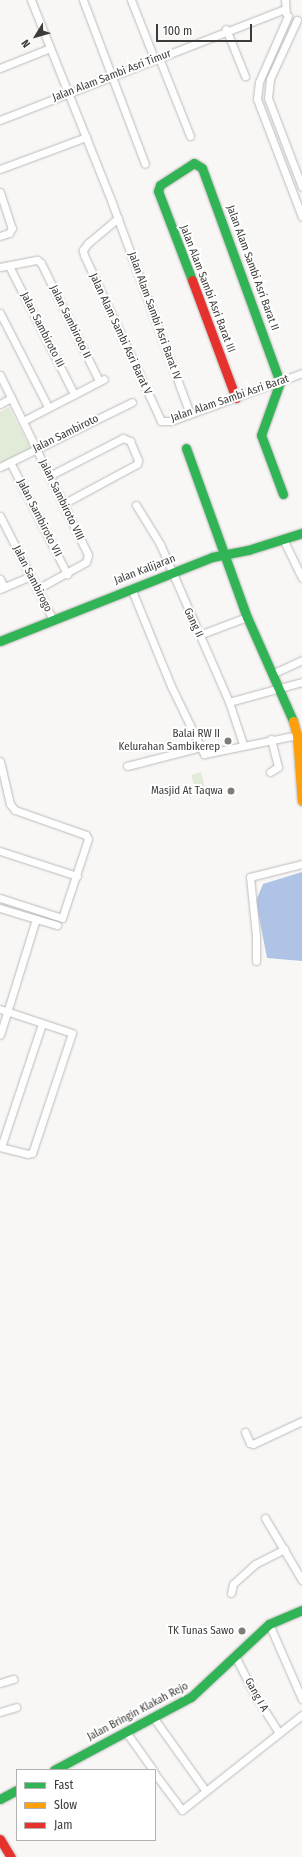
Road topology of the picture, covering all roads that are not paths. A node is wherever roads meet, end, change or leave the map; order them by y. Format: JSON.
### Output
{"nodes":[{"id":1,"x":31,"y":0,"type":"edge"},
{"id":2,"x":83,"y":0,"type":"edge"},
{"id":3,"x":131,"y":0,"type":"edge"},
{"id":4,"x":285,"y":0,"type":"edge"},
{"id":5,"x":286,"y":13,"type":"junction"},
{"id":6,"x":300,"y":20,"type":"edge"},
{"id":7,"x":226,"y":32,"type":"junction"},
{"id":8,"x":50,"y":48,"type":"junction"},
{"id":9,"x":152,"y":53,"type":"dead end"},
{"id":10,"x":159,"y":58,"type":"junction"},
{"id":11,"x":0,"y":68,"type":"edge"},
{"id":12,"x":112,"y":76,"type":"junction"},
{"id":13,"x":245,"y":76,"type":"dead end"},
{"id":14,"x":68,"y":93,"type":"junction"},
{"id":15,"x":0,"y":120,"type":"edge"},
{"id":16,"x":190,"y":136,"type":"dead end"},
{"id":17,"x":86,"y":137,"type":"junction"},
{"id":18,"x":146,"y":164,"type":"dead end"},
{"id":19,"x":199,"y":164,"type":"joint"},
{"id":20,"x":0,"y":169,"type":"edge"},
{"id":21,"x":302,"y":187,"type":"edge"},
{"id":22,"x":0,"y":192,"type":"edge"},
{"id":23,"x":117,"y":216,"type":"junction"},
{"id":24,"x":302,"y":217,"type":"edge"},
{"id":25,"x":0,"y":236,"type":"edge"},
{"id":26,"x":9,"y":266,"type":"junction"},
{"id":27,"x":0,"y":267,"type":"edge"},
{"id":28,"x":0,"y":313,"type":"edge"},
{"id":29,"x":302,"y":373,"type":"edge"},
{"id":30,"x":0,"y":375,"type":"edge"},
{"id":31,"x":280,"y":382,"type":"junction"},
{"id":32,"x":74,"y":394,"type":"junction"},
{"id":33,"x":11,"y":398,"type":"junction"},
{"id":34,"x":236,"y":398,"type":"junction"},
{"id":35,"x":132,"y":402,"type":"dead end"},
{"id":36,"x":0,"y":404,"type":"edge"},
{"id":37,"x":48,"y":407,"type":"junction"},
{"id":38,"x":190,"y":414,"type":"junction"},
{"id":39,"x":159,"y":419,"type":"joint"},
{"id":40,"x":22,"y":421,"type":"junction"},
{"id":41,"x":186,"y":448,"type":"dead end"},
{"id":42,"x":36,"y":449,"type":"junction"},
{"id":43,"x":10,"y":462,"type":"junction"},
{"id":44,"x":0,"y":467,"type":"edge"},
{"id":45,"x":49,"y":476,"type":"junction"},
{"id":46,"x":283,"y":494,"type":"dead end"},
{"id":47,"x":63,"y":504,"type":"junction"},
{"id":48,"x":136,"y":505,"type":"dead end"},
{"id":49,"x":0,"y":516,"type":"edge"},
{"id":50,"x":302,"y":533,"type":"edge"},
{"id":51,"x":283,"y":539,"type":"junction"},
{"id":52,"x":226,"y":554,"type":"junction"},
{"id":53,"x":170,"y":573,"type":"junction"},
{"id":54,"x":67,"y":574,"type":"junction"},
{"id":55,"x":30,"y":576,"type":"junction"},
{"id":56,"x":302,"y":578,"type":"edge"},
{"id":57,"x":0,"y":579,"type":"edge"},
{"id":58,"x":2,"y":588,"type":"edge"},
{"id":59,"x":131,"y":588,"type":"junction"},
{"id":60,"x":38,"y":590,"type":"junction"},
{"id":61,"x":247,"y":617,"type":"junction"},
{"id":62,"x":53,"y":620,"type":"junction"},
{"id":63,"x":199,"y":635,"type":"junction"},
{"id":64,"x":0,"y":641,"type":"edge"},
{"id":65,"x":302,"y":660,"type":"edge"},
{"id":66,"x":272,"y":674,"type":"junction"},
{"id":67,"x":302,"y":682,"type":"edge"},
{"id":68,"x":280,"y":688,"type":"junction"},
{"id":69,"x":229,"y":702,"type":"junction"},
{"id":70,"x":297,"y":735,"type":"junction"},
{"id":71,"x":271,"y":739,"type":"junction"},
{"id":72,"x":243,"y":744,"type":"junction"},
{"id":73,"x":201,"y":747,"type":"junction"},
{"id":74,"x":0,"y":761,"type":"edge"},
{"id":75,"x":127,"y":766,"type":"dead end"},
{"id":76,"x":270,"y":772,"type":"dead end"},
{"id":77,"x":302,"y":801,"type":"edge"},
{"id":78,"x":0,"y":850,"type":"edge"},
{"id":79,"x":302,"y":864,"type":"edge"},
{"id":80,"x":76,"y":876,"type":"junction"},
{"id":81,"x":0,"y":898,"type":"edge"},
{"id":82,"x":0,"y":908,"type":"edge"},
{"id":83,"x":36,"y":919,"type":"junction"},
{"id":84,"x":58,"y":925,"type":"dead end"},
{"id":85,"x":256,"y":961,"type":"dead end"},
{"id":86,"x":0,"y":1010,"type":"edge"},
{"id":87,"x":8,"y":1012,"type":"junction"},
{"id":88,"x":42,"y":1024,"type":"junction"},
{"id":89,"x":0,"y":1035,"type":"edge"},
{"id":90,"x":1,"y":1147,"type":"edge"},
{"id":91,"x":302,"y":1421,"type":"edge"},
{"id":92,"x":245,"y":1432,"type":"dead end"},
{"id":93,"x":265,"y":1518,"type":"dead end"},
{"id":94,"x":284,"y":1549,"type":"junction"},
{"id":95,"x":302,"y":1580,"type":"edge"},
{"id":96,"x":231,"y":1593,"type":"dead end"},
{"id":97,"x":302,"y":1610,"type":"edge"},
{"id":98,"x":269,"y":1624,"type":"junction"},
{"id":99,"x":235,"y":1656,"type":"junction"},
{"id":100,"x":13,"y":1680,"type":"dead end"},
{"id":101,"x":0,"y":1683,"type":"edge"},
{"id":102,"x":302,"y":1699,"type":"edge"},
{"id":103,"x":16,"y":1708,"type":"dead end"},
{"id":104,"x":0,"y":1712,"type":"edge"},
{"id":105,"x":302,"y":1715,"type":"edge"},
{"id":106,"x":153,"y":1717,"type":"junction"},
{"id":107,"x":126,"y":1732,"type":"junction"},
{"id":108,"x":279,"y":1733,"type":"junction"},
{"id":109,"x":56,"y":1769,"type":"edge"},
{"id":110,"x":151,"y":1769,"type":"edge"},
{"id":111,"x":156,"y":1775,"type":"edge"},
{"id":112,"x":205,"y":1790,"type":"junction"},
{"id":113,"x":16,"y":1791,"type":"edge"},
{"id":114,"x":0,"y":1799,"type":"edge"},
{"id":115,"x":0,"y":1839,"type":"edge"},
{"id":116,"x":11,"y":1857,"type":"edge"}],
"edges":[{"from":1,"to":8,"type":"street","name":"Jalan Alam Sambi Asri Barat IV"},
{"from":2,"to":12,"type":"street"},
{"from":3,"to":9,"type":"street"},
{"from":4,"to":5,"type":"street"},
{"from":5,"to":6,"type":"street"},
{"from":5,"to":7,"type":"street","name":"Jalan Alam Sambi Asri Timur"},
{"from":5,"to":24,"type":"street"},
{"from":6,"to":21,"type":"street"},
{"from":7,"to":10,"type":"street","name":"Jalan Alam Sambi Asri Timur"},
{"from":7,"to":13,"type":"street"},
{"from":8,"to":11,"type":"street"},
{"from":8,"to":14,"type":"street","name":"Jalan Alam Sambi Asri Barat IV"},
{"from":10,"to":12,"type":"street","name":"Jalan Alam Sambi Asri Timur"},
{"from":10,"to":16,"type":"street"},
{"from":12,"to":14,"type":"street","name":"Jalan Alam Sambi Asri Timur"},
{"from":12,"to":18,"type":"street"},
{"from":14,"to":15,"type":"street","name":"Jalan Alam Sambi Asri Timur"},
{"from":14,"to":17,"type":"street","name":"Jalan Alam Sambi Asri Barat IV"},
{"from":17,"to":20,"type":"street"},
{"from":17,"to":23,"type":"street","name":"Jalan Alam Sambi Asri Barat IV"},
{"from":19,"to":31,"type":"street","name":"Jalan Alam Sambi Asri Barat II"},
{"from":19,"to":34,"type":"street","name":"Jalan Alam Sambi Asri Barat III"},
{"from":22,"to":25,"type":"street"},
{"from":23,"to":38,"type":"street","name":"Jalan Alam Sambi Asri Barat IV"},
{"from":23,"to":39,"type":"street","name":"Jalan Alam Sambi Asri Barat V"},
{"from":26,"to":27,"type":"street"},
{"from":26,"to":32,"type":"street","name":"Jalan Sambiroto III"},
{"from":26,"to":32,"type":"street","name":"Jalan Sambiroto II"},
{"from":28,"to":37,"type":"street"},
{"from":29,"to":31,"type":"street","name":"Jalan Alam Sambi Asri Barat"},
{"from":30,"to":33,"type":"street","name":"Jalan Sambiroto VIII"},
{"from":31,"to":34,"type":"street","name":"Jalan Alam Sambi Asri Barat"},
{"from":31,"to":46,"type":"street"},
{"from":32,"to":37,"type":"street","name":"Jalan Sambiroto II"},
{"from":33,"to":36,"type":"street"},
{"from":33,"to":40,"type":"street","name":"Jalan Sambiroto VIII"},
{"from":34,"to":38,"type":"street","name":"Jalan Alam Sambi Asri Barat"},
{"from":35,"to":42,"type":"street","name":"Jalan Sambiroto"},
{"from":37,"to":40,"type":"street","name":"Jalan Sambiroto II"},
{"from":38,"to":39,"type":"street","name":"Jalan Alam Sambi Asri Barat"},
{"from":40,"to":42,"type":"street","name":"Jalan Sambiroto VIII"},
{"from":41,"to":52,"type":"street"},
{"from":42,"to":43,"type":"street","name":"Jalan Sambiroto"},
{"from":42,"to":45,"type":"street","name":"Jalan Sambiroto VIII"},
{"from":43,"to":44,"type":"street","name":"Jalan Sambiroto"},
{"from":43,"to":54,"type":"street","name":"Jalan Sambiroto VII"},
{"from":45,"to":47,"type":"street","name":"Jalan Sambiroto VIII"},
{"from":45,"to":47,"type":"street"},
{"from":47,"to":54,"type":"street","name":"Jalan Sambiroto VIII"},
{"from":48,"to":53,"type":"street","name":"Gang II"},
{"from":49,"to":55,"type":"street","name":"Jalan Sambirogo"},
{"from":50,"to":51,"type":"street","name":"Jalan Kalijaran"},
{"from":51,"to":52,"type":"street","name":"Jalan Kalijaran"},
{"from":51,"to":56,"type":"street"},
{"from":52,"to":53,"type":"street","name":"Jalan Kalijaran"},
{"from":52,"to":61,"type":"street"},
{"from":53,"to":59,"type":"street","name":"Jalan Kalijaran"},
{"from":53,"to":63,"type":"street","name":"Gang II"},
{"from":54,"to":60,"type":"street"},
{"from":55,"to":58,"type":"street"},
{"from":55,"to":60,"type":"street","name":"Jalan Sambirogo"},
{"from":57,"to":58,"type":"street"},
{"from":59,"to":62,"type":"street","name":"Jalan Kalijaran"},
{"from":59,"to":73,"type":"street"},
{"from":60,"to":62,"type":"street","name":"Jalan Sambirogo"},
{"from":61,"to":63,"type":"street"},
{"from":61,"to":66,"type":"street"},
{"from":62,"to":64,"type":"street","name":"Jalan Kalijaran"},
{"from":63,"to":69,"type":"street","name":"Gang II"},
{"from":65,"to":66,"type":"street"},
{"from":66,"to":68,"type":"street"},
{"from":67,"to":68,"type":"street"},
{"from":68,"to":69,"type":"street"},
{"from":68,"to":70,"type":"street"},
{"from":69,"to":72,"type":"street","name":"Gang II"},
{"from":70,"to":71,"type":"street"},
{"from":70,"to":77,"type":"street"},
{"from":71,"to":72,"type":"street"},
{"from":71,"to":76,"type":"street"},
{"from":72,"to":73,"type":"street"},
{"from":73,"to":75,"type":"street"},
{"from":74,"to":80,"type":"street"},
{"from":78,"to":80,"type":"street"},
{"from":79,"to":85,"type":"street"},
{"from":80,"to":81,"type":"street"},
{"from":82,"to":83,"type":"street"},
{"from":83,"to":84,"type":"street"},
{"from":83,"to":87,"type":"street"},
{"from":86,"to":87,"type":"street"},
{"from":87,"to":88,"type":"street"},
{"from":87,"to":89,"type":"street"},
{"from":88,"to":90,"type":"street"},
{"from":88,"to":90,"type":"street"},
{"from":91,"to":92,"type":"street"},
{"from":93,"to":94,"type":"street"},
{"from":94,"to":95,"type":"street"},
{"from":94,"to":96,"type":"street"},
{"from":97,"to":98,"type":"street","name":"Jalan Bringin Klakah Rejo"},
{"from":98,"to":99,"type":"street","name":"Jalan Bringin Klakah Rejo"},
{"from":98,"to":102,"type":"street"},
{"from":99,"to":106,"type":"street","name":"Jalan Bringin Klakah Rejo"},
{"from":99,"to":108,"type":"street","name":"Gang I A"},
{"from":100,"to":101,"type":"street"},
{"from":103,"to":104,"type":"street"},
{"from":105,"to":108,"type":"street"},
{"from":106,"to":107,"type":"street","name":"Jalan Bringin Klakah Rejo"},
{"from":106,"to":112,"type":"street"},
{"from":107,"to":109,"type":"street","name":"Jalan Bringin Klakah Rejo"},
{"from":107,"to":110,"type":"street"},
{"from":108,"to":112,"type":"street"},
{"from":111,"to":112,"type":"street"},
{"from":113,"to":114,"type":"street"},
{"from":115,"to":116,"type":"street"}]}
